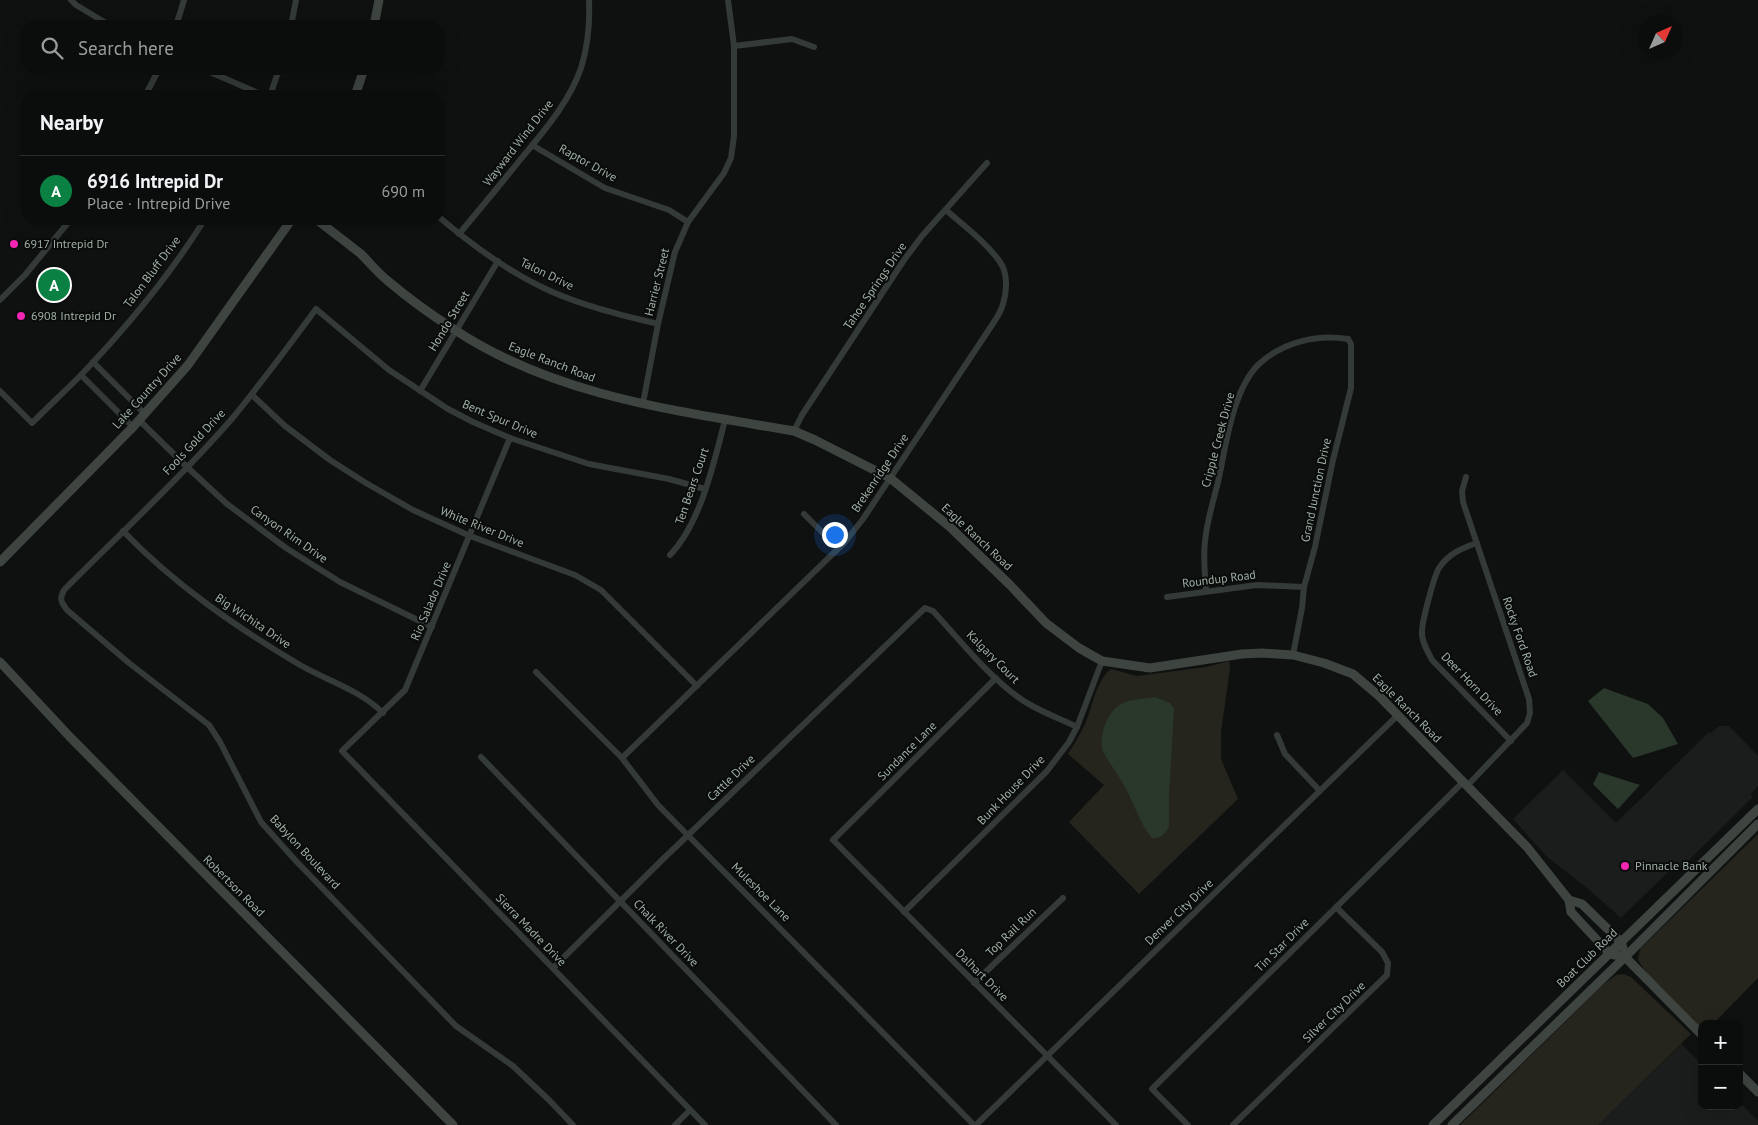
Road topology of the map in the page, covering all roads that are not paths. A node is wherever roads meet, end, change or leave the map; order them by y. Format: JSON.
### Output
{"nodes":[{"id":1,"x":72,"y":0,"type":"edge"},
{"id":2,"x":184,"y":0,"type":"edge"},
{"id":3,"x":296,"y":0,"type":"edge"},
{"id":4,"x":379,"y":0,"type":"edge"},
{"id":5,"x":589,"y":0,"type":"edge"},
{"id":6,"x":728,"y":0,"type":"edge"},
{"id":7,"x":101,"y":20,"type":"edge"},
{"id":8,"x":178,"y":20,"type":"edge"},
{"id":9,"x":292,"y":20,"type":"edge"},
{"id":10,"x":375,"y":20,"type":"edge"},
{"id":11,"x":734,"y":46,"type":"junction"},
{"id":12,"x":814,"y":47,"type":"dead end"},
{"id":13,"x":156,"y":75,"type":"edge"},
{"id":14,"x":217,"y":75,"type":"edge"},
{"id":15,"x":277,"y":75,"type":"edge"},
{"id":16,"x":362,"y":75,"type":"edge"},
{"id":17,"x":148,"y":90,"type":"edge"},
{"id":18,"x":250,"y":90,"type":"edge"},
{"id":19,"x":272,"y":90,"type":"edge"},
{"id":20,"x":356,"y":90,"type":"edge"},
{"id":21,"x":532,"y":145,"type":"junction"},
{"id":22,"x":987,"y":163,"type":"dead end"},
{"id":23,"x":946,"y":210,"type":"junction"},
{"id":24,"x":445,"y":222,"type":"edge"},
{"id":25,"x":688,"y":222,"type":"junction"},
{"id":26,"x":66,"y":225,"type":"edge"},
{"id":27,"x":200,"y":225,"type":"edge"},
{"id":28,"x":288,"y":225,"type":"edge"},
{"id":29,"x":323,"y":225,"type":"edge"},
{"id":30,"x":459,"y":234,"type":"junction"},
{"id":31,"x":498,"y":262,"type":"junction"},
{"id":32,"x":0,"y":300,"type":"edge"},
{"id":33,"x":316,"y":309,"type":"joint"},
{"id":34,"x":658,"y":324,"type":"junction"},
{"id":35,"x":456,"y":331,"type":"junction"},
{"id":36,"x":1356,"y":334,"type":"dead end"},
{"id":37,"x":1348,"y":339,"type":"junction"},
{"id":38,"x":93,"y":362,"type":"junction"},
{"id":39,"x":81,"y":375,"type":"junction"},
{"id":40,"x":0,"y":391,"type":"edge"},
{"id":41,"x":420,"y":391,"type":"junction"},
{"id":42,"x":252,"y":395,"type":"junction"},
{"id":43,"x":643,"y":403,"type":"junction"},
{"id":44,"x":139,"y":420,"type":"junction"},
{"id":45,"x":725,"y":420,"type":"junction"},
{"id":46,"x":794,"y":431,"type":"junction"},
{"id":47,"x":510,"y":438,"type":"junction"},
{"id":48,"x":187,"y":467,"type":"junction"},
{"id":49,"x":1466,"y":477,"type":"dead end"},
{"id":50,"x":890,"y":478,"type":"junction"},
{"id":51,"x":705,"y":489,"type":"junction"},
{"id":52,"x":804,"y":514,"type":"dead end"},
{"id":53,"x":123,"y":531,"type":"junction"},
{"id":54,"x":470,"y":536,"type":"junction"},
{"id":55,"x":1477,"y":543,"type":"junction"},
{"id":56,"x":838,"y":548,"type":"junction"},
{"id":57,"x":670,"y":555,"type":"dead end"},
{"id":58,"x":0,"y":562,"type":"edge"},
{"id":59,"x":76,"y":578,"type":"joint"},
{"id":60,"x":1304,"y":587,"type":"junction"},
{"id":61,"x":1206,"y":591,"type":"junction"},
{"id":62,"x":1167,"y":597,"type":"dead end"},
{"id":63,"x":928,"y":608,"type":"joint"},
{"id":64,"x":432,"y":627,"type":"junction"},
{"id":65,"x":1294,"y":655,"type":"junction"},
{"id":66,"x":1102,"y":661,"type":"junction"},
{"id":67,"x":0,"y":662,"type":"edge"},
{"id":68,"x":536,"y":672,"type":"dead end"},
{"id":69,"x":996,"y":678,"type":"junction"},
{"id":70,"x":696,"y":686,"type":"junction"},
{"id":71,"x":383,"y":713,"type":"junction"},
{"id":72,"x":1398,"y":715,"type":"junction"},
{"id":73,"x":1077,"y":727,"type":"junction"},
{"id":74,"x":1277,"y":735,"type":"dead end"},
{"id":75,"x":1511,"y":741,"type":"junction"},
{"id":76,"x":342,"y":751,"type":"joint"},
{"id":77,"x":481,"y":757,"type":"dead end"},
{"id":78,"x":622,"y":758,"type":"junction"},
{"id":79,"x":1465,"y":784,"type":"junction"},
{"id":80,"x":1320,"y":791,"type":"junction"},
{"id":81,"x":1758,"y":808,"type":"edge"},
{"id":82,"x":1758,"y":824,"type":"edge"},
{"id":83,"x":689,"y":835,"type":"junction"},
{"id":84,"x":833,"y":840,"type":"joint"},
{"id":85,"x":1063,"y":898,"type":"dead end"},
{"id":86,"x":1569,"y":900,"type":"junction"},
{"id":87,"x":620,"y":902,"type":"junction"},
{"id":88,"x":1336,"y":907,"type":"junction"},
{"id":89,"x":904,"y":912,"type":"junction"},
{"id":90,"x":1621,"y":942,"type":"junction"},
{"id":91,"x":1610,"y":954,"type":"junction"},
{"id":92,"x":1625,"y":958,"type":"junction"},
{"id":93,"x":553,"y":968,"type":"junction"},
{"id":94,"x":974,"y":983,"type":"junction"},
{"id":95,"x":1698,"y":1031,"type":"edge"},
{"id":96,"x":1046,"y":1055,"type":"junction"},
{"id":97,"x":1743,"y":1077,"type":"edge"},
{"id":98,"x":1758,"y":1092,"type":"edge"},
{"id":99,"x":690,"y":1110,"type":"junction"},
{"id":100,"x":453,"y":1125,"type":"edge"},
{"id":101,"x":573,"y":1125,"type":"edge"},
{"id":102,"x":675,"y":1125,"type":"edge"},
{"id":103,"x":705,"y":1125,"type":"edge"},
{"id":104,"x":836,"y":1125,"type":"edge"},
{"id":105,"x":975,"y":1125,"type":"edge"},
{"id":106,"x":1116,"y":1125,"type":"edge"},
{"id":107,"x":1188,"y":1125,"type":"edge"},
{"id":108,"x":1233,"y":1125,"type":"edge"},
{"id":109,"x":1433,"y":1125,"type":"edge"},
{"id":110,"x":1452,"y":1125,"type":"edge"}],
"edges":[{"from":1,"to":7,"type":"street"},
{"from":2,"to":8,"type":"street"},
{"from":3,"to":9,"type":"street"},
{"from":4,"to":10,"type":"street"},
{"from":5,"to":21,"type":"street","name":"Wayward Wind Drive"},
{"from":6,"to":11,"type":"street","name":"Harrier Street"},
{"from":11,"to":12,"type":"street"},
{"from":11,"to":25,"type":"street","name":"Harrier Street"},
{"from":13,"to":17,"type":"street"},
{"from":14,"to":18,"type":"street"},
{"from":15,"to":19,"type":"street"},
{"from":16,"to":20,"type":"street"},
{"from":21,"to":25,"type":"street","name":"Raptor Drive"},
{"from":21,"to":30,"type":"street","name":"Wayward Wind Drive"},
{"from":22,"to":23,"type":"street","name":"Tahoe Springs Drive"},
{"from":23,"to":46,"type":"street","name":"Tahoe Springs Drive"},
{"from":23,"to":50,"type":"street","name":"Brekenridge Drive"},
{"from":24,"to":30,"type":"street","name":"Talon Drive"},
{"from":25,"to":34,"type":"street","name":"Harrier Street"},
{"from":26,"to":32,"type":"street"},
{"from":27,"to":38,"type":"street","name":"Talon Bluff Drive"},
{"from":28,"to":44,"type":"street","name":"Lake Country Drive"},
{"from":29,"to":35,"type":"street","name":"Eagle Ranch Road"},
{"from":30,"to":31,"type":"street","name":"Talon Drive"},
{"from":31,"to":34,"type":"street","name":"Talon Drive"},
{"from":31,"to":35,"type":"street","name":"Hondo Street"},
{"from":33,"to":41,"type":"street","name":"Bent Spur Drive"},
{"from":33,"to":42,"type":"street","name":"Fools Gold Drive"},
{"from":34,"to":43,"type":"street","name":"Harrier Street"},
{"from":35,"to":41,"type":"street","name":"Hondo Street"},
{"from":35,"to":43,"type":"street","name":"Eagle Ranch Road"},
{"from":36,"to":37,"type":"street"},
{"from":37,"to":60,"type":"street","name":"Grand Junction Drive"},
{"from":37,"to":61,"type":"street","name":"Cripple Creek Drive"},
{"from":38,"to":39,"type":"street","name":"Talon Bluff Drive"},
{"from":38,"to":44,"type":"street"},
{"from":39,"to":40,"type":"street","name":"Talon Bluff Drive"},
{"from":39,"to":44,"type":"street"},
{"from":41,"to":47,"type":"street","name":"Bent Spur Drive"},
{"from":42,"to":48,"type":"street","name":"Fools Gold Drive"},
{"from":42,"to":54,"type":"street","name":"White River Drive"},
{"from":43,"to":45,"type":"street","name":"Eagle Ranch Road"},
{"from":44,"to":48,"type":"street","name":"Canyon Rim Drive"},
{"from":44,"to":58,"type":"street","name":"Lake Country Drive"},
{"from":45,"to":46,"type":"street","name":"Eagle Ranch Road"},
{"from":45,"to":51,"type":"street","name":"Ten Bears Court"},
{"from":46,"to":50,"type":"street","name":"Eagle Ranch Road"},
{"from":47,"to":51,"type":"street","name":"Bent Spur Drive"},
{"from":47,"to":54,"type":"street","name":"Rio Salado Drive"},
{"from":48,"to":53,"type":"street","name":"Fools Gold Drive"},
{"from":48,"to":64,"type":"street","name":"Canyon Rim Drive"},
{"from":49,"to":55,"type":"street","name":"Rocky Ford Road"},
{"from":50,"to":56,"type":"street","name":"Brekenridge Drive"},
{"from":50,"to":66,"type":"street","name":"Eagle Ranch Road"},
{"from":51,"to":57,"type":"street","name":"Ten Bears Court"},
{"from":52,"to":56,"type":"street"},
{"from":53,"to":59,"type":"street","name":"Fools Gold Drive"},
{"from":53,"to":71,"type":"street","name":"Big Wichita Drive"},
{"from":54,"to":64,"type":"street","name":"Rio Salado Drive"},
{"from":54,"to":70,"type":"street","name":"White River Drive"},
{"from":55,"to":75,"type":"street","name":"Rocky Ford Road"},
{"from":55,"to":75,"type":"street","name":"Deer Horn Drive"},
{"from":56,"to":70,"type":"street","name":"Brekenridge Drive"},
{"from":59,"to":101,"type":"street","name":"Babylon Boulevard"},
{"from":60,"to":61,"type":"street","name":"Roundup Road"},
{"from":60,"to":65,"type":"street","name":"Grand Junction Drive"},
{"from":61,"to":62,"type":"street","name":"Roundup Road"},
{"from":63,"to":69,"type":"street","name":"Kalgary Court"},
{"from":63,"to":83,"type":"street","name":"Cattle Drive"},
{"from":64,"to":71,"type":"street","name":"Rio Salado Drive"},
{"from":65,"to":66,"type":"street","name":"Eagle Ranch Road"},
{"from":65,"to":72,"type":"street","name":"Eagle Ranch Road"},
{"from":66,"to":73,"type":"street","name":"Bunk House Drive"},
{"from":67,"to":100,"type":"street","name":"Robertson Road"},
{"from":68,"to":78,"type":"street","name":"Muleshoe Lane"},
{"from":69,"to":73,"type":"street","name":"Kalgary Court"},
{"from":69,"to":84,"type":"street","name":"Sundance Lane"},
{"from":70,"to":78,"type":"street","name":"Brekenridge Drive"},
{"from":71,"to":76,"type":"street","name":"Rio Salado Drive"},
{"from":72,"to":79,"type":"street","name":"Eagle Ranch Road"},
{"from":72,"to":80,"type":"street","name":"Denver City Drive"},
{"from":73,"to":89,"type":"street","name":"Bunk House Drive"},
{"from":74,"to":80,"type":"street"},
{"from":75,"to":79,"type":"street","name":"Rocky Ford Road"},
{"from":76,"to":93,"type":"street","name":"Sierra Madre Drive"},
{"from":77,"to":87,"type":"street","name":"Chalk River Drive"},
{"from":78,"to":83,"type":"street","name":"Muleshoe Lane"},
{"from":79,"to":86,"type":"street","name":"Eagle Ranch Road"},
{"from":79,"to":88,"type":"street","name":"Tin Star Drive"},
{"from":80,"to":96,"type":"street","name":"Denver City Drive"},
{"from":81,"to":90,"type":"street","name":"Boat Club Road"},
{"from":82,"to":92,"type":"street","name":"Boat Club Road"},
{"from":83,"to":87,"type":"street","name":"Cattle Drive"},
{"from":83,"to":105,"type":"street","name":"Muleshoe Lane"},
{"from":84,"to":89,"type":"street","name":"Dalhart Drive"},
{"from":85,"to":94,"type":"street","name":"Top Rail Run"},
{"from":86,"to":90,"type":"street","name":"Eagle Ranch Road"},
{"from":86,"to":91,"type":"street","name":"Eagle Ranch Road"},
{"from":87,"to":93,"type":"street","name":"Cattle Drive"},
{"from":87,"to":104,"type":"street","name":"Chalk River Drive"},
{"from":88,"to":107,"type":"street","name":"Tin Star Drive"},
{"from":88,"to":108,"type":"street","name":"Silver City Drive"},
{"from":89,"to":94,"type":"street","name":"Dalhart Drive"},
{"from":90,"to":91,"type":"street","name":"Boat Club Road"},
{"from":90,"to":92,"type":"street"},
{"from":91,"to":92,"type":"street"},
{"from":91,"to":109,"type":"street","name":"Boat Club Road"},
{"from":92,"to":95,"type":"street"},
{"from":92,"to":110,"type":"street","name":"Boat Club Road"},
{"from":93,"to":99,"type":"street","name":"Sierra Madre Drive"},
{"from":94,"to":96,"type":"street","name":"Dalhart Drive"},
{"from":96,"to":105,"type":"street","name":"Denver City Drive"},
{"from":96,"to":106,"type":"street","name":"Dalhart Drive"},
{"from":97,"to":98,"type":"street"},
{"from":99,"to":102,"type":"street"},
{"from":99,"to":103,"type":"street","name":"Sierra Madre Drive"}]}
